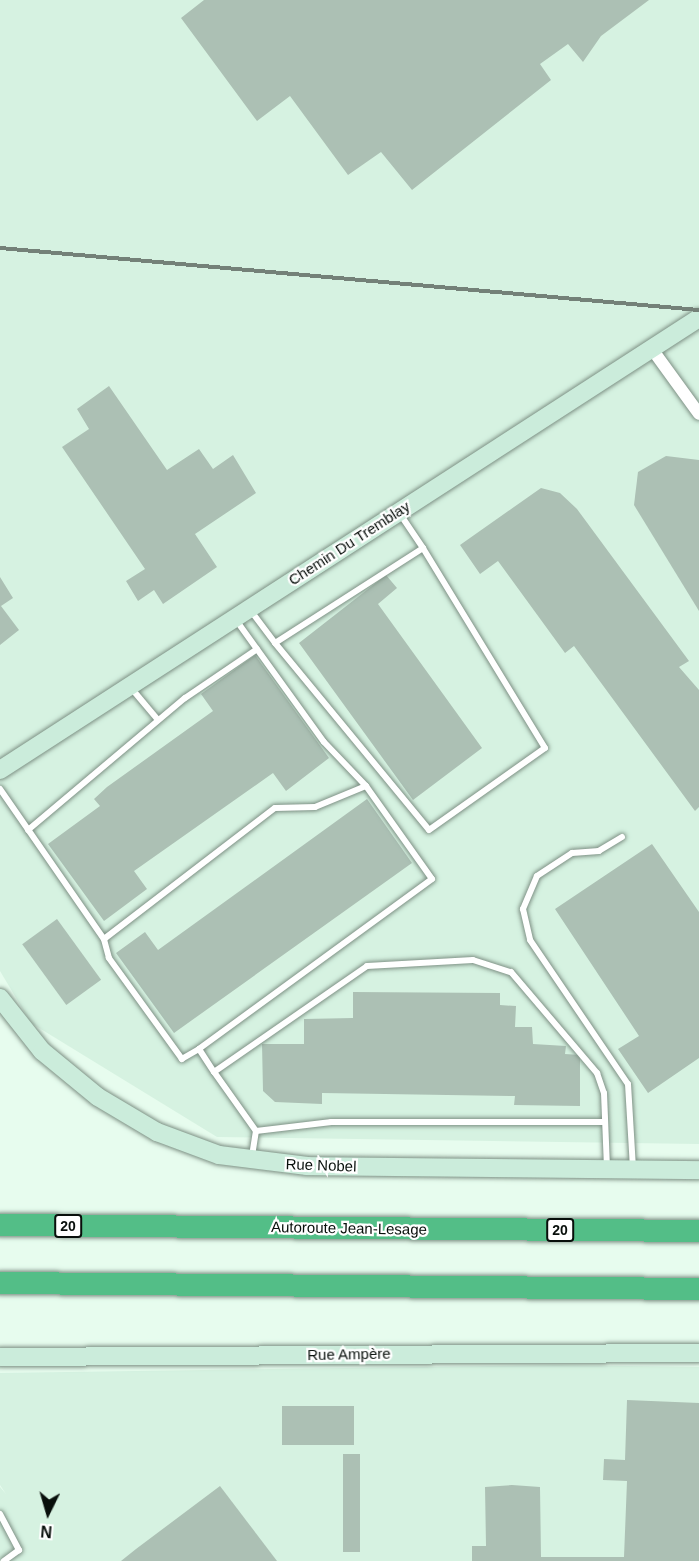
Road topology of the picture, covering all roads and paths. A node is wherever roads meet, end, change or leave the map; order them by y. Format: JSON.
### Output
{"nodes":[{"id":1,"x":699,"y":318,"type":"edge"},
{"id":2,"x":652,"y":349,"type":"junction"},
{"id":3,"x":699,"y":414,"type":"edge"},
{"id":4,"x":398,"y":511,"type":"junction"},
{"id":5,"x":423,"y":548,"type":"junction"},
{"id":6,"x":242,"y":613,"type":"junction"},
{"id":7,"x":275,"y":643,"type":"junction"},
{"id":8,"x":257,"y":649,"type":"junction"},
{"id":9,"x":130,"y":686,"type":"junction"},
{"id":10,"x":158,"y":720,"type":"junction"},
{"id":11,"x":0,"y":771,"type":"edge"},
{"id":12,"x":366,"y":786,"type":"junction"},
{"id":13,"x":0,"y":789,"type":"edge"},
{"id":14,"x":28,"y":830,"type":"junction"},
{"id":15,"x":622,"y":837,"type":"dead end"},
{"id":16,"x":104,"y":939,"type":"junction"},
{"id":17,"x":0,"y":998,"type":"edge"},
{"id":18,"x":199,"y":1049,"type":"junction"},
{"id":19,"x":214,"y":1072,"type":"junction"},
{"id":20,"x":605,"y":1122,"type":"junction"},
{"id":21,"x":256,"y":1131,"type":"junction"},
{"id":22,"x":251,"y":1161,"type":"junction"},
{"id":23,"x":607,"y":1169,"type":"junction"},
{"id":24,"x":633,"y":1169,"type":"junction"},
{"id":25,"x":699,"y":1170,"type":"edge"},
{"id":26,"x":0,"y":1211,"type":"edge"},
{"id":27,"x":0,"y":1225,"type":"edge"},
{"id":28,"x":137,"y":1226,"type":"junction"},
{"id":29,"x":699,"y":1232,"type":"edge"},
{"id":30,"x":0,"y":1283,"type":"edge"},
{"id":31,"x":111,"y":1283,"type":"junction"},
{"id":32,"x":699,"y":1289,"type":"edge"},
{"id":33,"x":0,"y":1293,"type":"edge"},
{"id":34,"x":699,"y":1353,"type":"edge"},
{"id":35,"x":0,"y":1357,"type":"edge"},
{"id":36,"x":0,"y":1514,"type":"edge"},
{"id":37,"x":4,"y":1561,"type":"edge"}],
"edges":[{"from":1,"to":2,"type":"street","name":"Chemin Du Tremblay"},
{"from":2,"to":3,"type":"street"},
{"from":2,"to":4,"type":"street","name":"Chemin Du Tremblay"},
{"from":4,"to":5,"type":"lane"},
{"from":4,"to":6,"type":"street","name":"Chemin Du Tremblay"},
{"from":5,"to":7,"type":"lane"},
{"from":5,"to":7,"type":"lane"},
{"from":6,"to":7,"type":"lane"},
{"from":6,"to":8,"type":"lane"},
{"from":6,"to":9,"type":"street","name":"Chemin Du Tremblay"},
{"from":8,"to":10,"type":"lane"},
{"from":8,"to":12,"type":"lane"},
{"from":9,"to":10,"type":"lane"},
{"from":9,"to":11,"type":"street","name":"Chemin Du Tremblay"},
{"from":10,"to":14,"type":"lane"},
{"from":12,"to":16,"type":"lane"},
{"from":12,"to":18,"type":"lane"},
{"from":13,"to":14,"type":"lane"},
{"from":14,"to":16,"type":"lane"},
{"from":15,"to":24,"type":"lane"},
{"from":16,"to":18,"type":"lane"},
{"from":17,"to":22,"type":"street","name":"Rue Nobel"},
{"from":18,"to":19,"type":"lane"},
{"from":19,"to":20,"type":"lane"},
{"from":19,"to":21,"type":"lane"},
{"from":20,"to":21,"type":"lane"},
{"from":20,"to":23,"type":"lane"},
{"from":21,"to":22,"type":"lane"},
{"from":22,"to":23,"type":"street","name":"Rue Nobel"},
{"from":23,"to":24,"type":"street","name":"Rue Nobel"},
{"from":24,"to":25,"type":"street","name":"Rue Nobel"},
{"from":26,"to":28,"type":"highway"},
{"from":27,"to":28,"type":"highway","name":"Autoroute Jean-Lesage","number":"20"},
{"from":28,"to":29,"type":"highway","name":"Autoroute Jean-Lesage","number":"20"},
{"from":30,"to":31,"type":"highway"},
{"from":31,"to":32,"type":"highway"},
{"from":31,"to":33,"type":"highway"},
{"from":34,"to":35,"type":"street","name":"Rue Ampère"},
{"from":36,"to":37,"type":"lane"}]}
